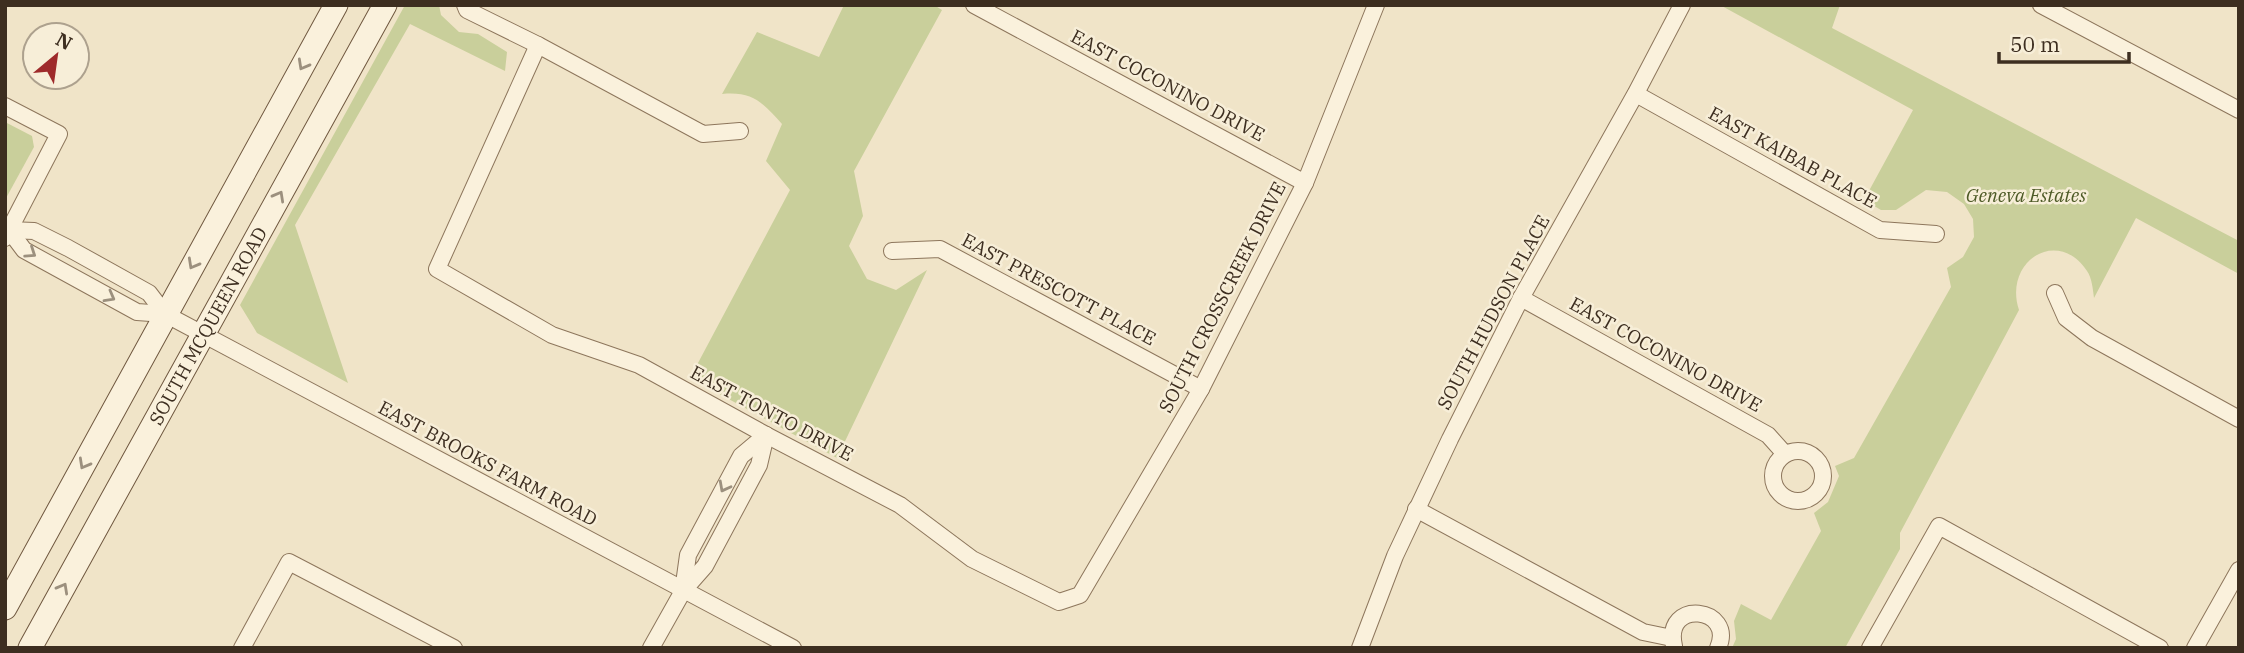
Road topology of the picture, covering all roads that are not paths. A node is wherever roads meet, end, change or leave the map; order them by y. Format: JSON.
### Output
{"nodes":[{"id":1,"x":336,"y":5,"type":"edge"},
{"id":2,"x":385,"y":5,"type":"edge"},
{"id":3,"x":974,"y":5,"type":"edge"},
{"id":4,"x":1376,"y":5,"type":"edge"},
{"id":5,"x":1682,"y":5,"type":"edge"},
{"id":6,"x":2041,"y":5,"type":"edge"},
{"id":7,"x":466,"y":8,"type":"edge"},
{"id":8,"x":538,"y":45,"type":"junction"},
{"id":9,"x":1636,"y":94,"type":"junction"},
{"id":10,"x":5,"y":106,"type":"edge"},
{"id":11,"x":2239,"y":110,"type":"edge"},
{"id":12,"x":740,"y":131,"type":"dead end"},
{"id":13,"x":1305,"y":183,"type":"junction"},
{"id":14,"x":7,"y":234,"type":"edge"},
{"id":15,"x":1936,"y":234,"type":"dead end"},
{"id":16,"x":892,"y":251,"type":"dead end"},
{"id":17,"x":87,"y":259,"type":"junction"},
{"id":18,"x":76,"y":279,"type":"junction"},
{"id":19,"x":2055,"y":293,"type":"dead end"},
{"id":20,"x":1521,"y":298,"type":"junction"},
{"id":21,"x":165,"y":314,"type":"junction"},
{"id":22,"x":202,"y":334,"type":"junction"},
{"id":23,"x":1201,"y":389,"type":"junction"},
{"id":24,"x":2239,"y":419,"type":"edge"},
{"id":25,"x":766,"y":435,"type":"junction"},
{"id":26,"x":1785,"y":454,"type":"dead end"},
{"id":27,"x":1416,"y":509,"type":"junction"},
{"id":28,"x":2239,"y":570,"type":"edge"},
{"id":29,"x":682,"y":591,"type":"junction"},
{"id":30,"x":1080,"y":596,"type":"joint"},
{"id":31,"x":5,"y":608,"type":"edge"},
{"id":32,"x":1674,"y":643,"type":"edge"},
{"id":33,"x":30,"y":648,"type":"edge"},
{"id":34,"x":242,"y":648,"type":"edge"},
{"id":35,"x":454,"y":648,"type":"edge"},
{"id":36,"x":651,"y":648,"type":"edge"},
{"id":37,"x":793,"y":648,"type":"edge"},
{"id":38,"x":1360,"y":648,"type":"edge"},
{"id":39,"x":1718,"y":648,"type":"edge"},
{"id":40,"x":1870,"y":648,"type":"edge"},
{"id":41,"x":2160,"y":648,"type":"edge"},
{"id":42,"x":2195,"y":648,"type":"edge"}],
"edges":[{"from":1,"to":21,"type":"main road","one_way":true},
{"from":22,"to":2,"type":"main road","name":"SOUTH MCQUEEN ROAD","one_way":true},
{"from":3,"to":13,"type":"street","name":"EAST COCONINO DRIVE"},
{"from":4,"to":13,"type":"street","name":"SOUTH CROSSCREEK DRIVE"},
{"from":5,"to":9,"type":"street","name":"SOUTH HUDSON PLACE"},
{"from":6,"to":11,"type":"street"},
{"from":7,"to":8,"type":"street"},
{"from":8,"to":12,"type":"street"},
{"from":8,"to":25,"type":"street","name":"EAST TONTO DRIVE"},
{"from":9,"to":15,"type":"street","name":"EAST KAIBAB PLACE"},
{"from":9,"to":20,"type":"street","name":"SOUTH HUDSON PLACE"},
{"from":10,"to":14,"type":"street"},
{"from":13,"to":23,"type":"street","name":"SOUTH CROSSCREEK DRIVE"},
{"from":14,"to":17,"type":"street","name":"EAST BROOKS FARM ROAD"},
{"from":14,"to":18,"type":"street","name":"EAST BROOKS FARM ROAD","one_way":true},
{"from":16,"to":23,"type":"street","name":"EAST PRESCOTT PLACE"},
{"from":17,"to":18,"type":"street"},
{"from":17,"to":21,"type":"street","name":"EAST BROOKS FARM ROAD"},
{"from":18,"to":21,"type":"street","name":"EAST BROOKS FARM ROAD","one_way":true},
{"from":19,"to":24,"type":"street"},
{"from":20,"to":26,"type":"street","name":"EAST COCONINO DRIVE"},
{"from":20,"to":27,"type":"street","name":"SOUTH HUDSON PLACE"},
{"from":21,"to":22,"type":"street","name":"EAST BROOKS FARM ROAD"},
{"from":21,"to":31,"type":"main road","one_way":true},
{"from":22,"to":29,"type":"street","name":"EAST BROOKS FARM ROAD"},
{"from":33,"to":22,"type":"main road","name":"SOUTH MCQUEEN ROAD","one_way":true},
{"from":23,"to":30,"type":"street","name":"SOUTH CROSSCREEK DRIVE"},
{"from":25,"to":29,"type":"street"},
{"from":25,"to":30,"type":"street","name":"EAST TONTO DRIVE"},
{"from":27,"to":32,"type":"street"},
{"from":27,"to":38,"type":"street","name":"SOUTH HUDSON PLACE"},
{"from":28,"to":42,"type":"street"},
{"from":29,"to":36,"type":"street"},
{"from":29,"to":37,"type":"street","name":"EAST BROOKS FARM ROAD"},
{"from":32,"to":39,"type":"street"},
{"from":34,"to":35,"type":"street"},
{"from":40,"to":41,"type":"street"}]}
